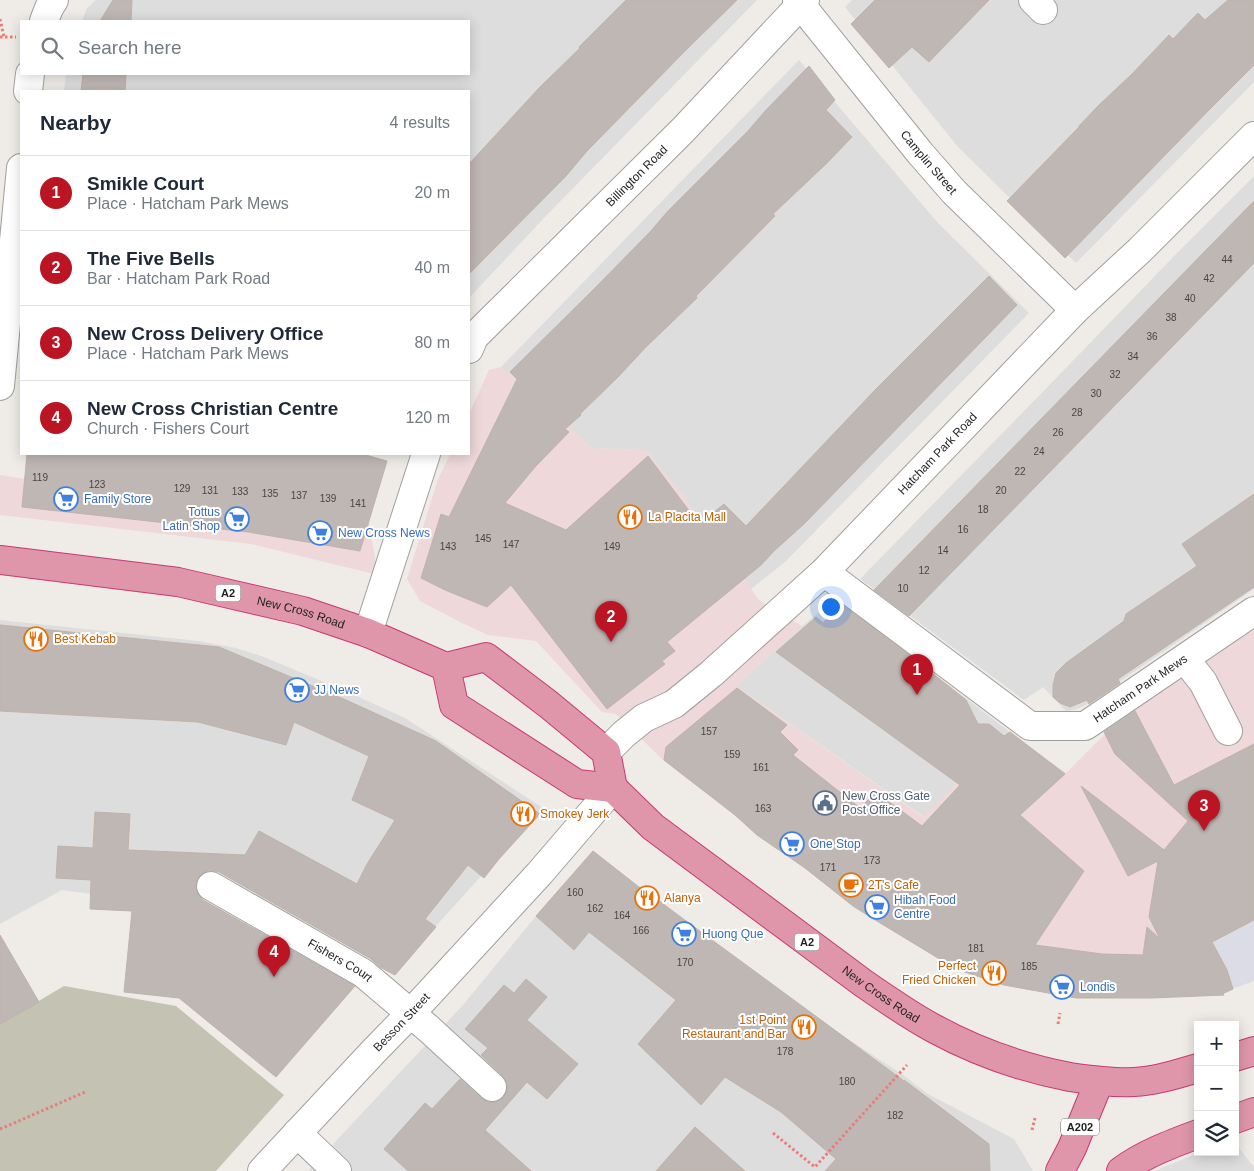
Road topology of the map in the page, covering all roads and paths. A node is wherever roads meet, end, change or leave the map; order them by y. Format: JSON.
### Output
{"nodes":[{"id":1,"x":54,"y":0,"type":"edge"},
{"id":2,"x":801,"y":1,"type":"edge"},
{"id":3,"x":0,"y":19,"type":"edge"},
{"id":4,"x":44,"y":20,"type":"edge"},
{"id":5,"x":2,"y":37,"type":"edge"},
{"id":6,"x":20,"y":37,"type":"edge"},
{"id":7,"x":30,"y":75,"type":"edge"},
{"id":8,"x":28,"y":90,"type":"edge"},
{"id":9,"x":1254,"y":136,"type":"edge"},
{"id":10,"x":20,"y":178,"type":"edge"},
{"id":11,"x":1075,"y":310,"type":"junction"},
{"id":12,"x":470,"y":347,"type":"edge"},
{"id":13,"x":0,"y":386,"type":"edge"},
{"id":14,"x":426,"y":455,"type":"edge"},
{"id":15,"x":0,"y":560,"type":"edge"},
{"id":16,"x":824,"y":572,"type":"junction"},
{"id":17,"x":1254,"y":611,"type":"edge"},
{"id":18,"x":368,"y":634,"type":"junction"},
{"id":19,"x":1184,"y":659,"type":"junction"},
{"id":20,"x":446,"y":667,"type":"junction"},
{"id":21,"x":1228,"y":731,"type":"dead end"},
{"id":22,"x":606,"y":752,"type":"junction"},
{"id":23,"x":613,"y":788,"type":"junction"},
{"id":24,"x":212,"y":886,"type":"dead end"},
{"id":25,"x":411,"y":1013,"type":"junction"},
{"id":26,"x":1060,"y":1013,"type":"dead end"},
{"id":27,"x":1058,"y":1024,"type":"dead end"},
{"id":28,"x":1254,"y":1051,"type":"edge"},
{"id":29,"x":1239,"y":1056,"type":"edge"},
{"id":30,"x":907,"y":1065,"type":"dead end"},
{"id":31,"x":1194,"y":1069,"type":"edge"},
{"id":32,"x":1099,"y":1082,"type":"junction"},
{"id":33,"x":492,"y":1087,"type":"dead end"},
{"id":34,"x":85,"y":1092,"type":"dead end"},
{"id":35,"x":1035,"y":1118,"type":"dead end"},
{"id":36,"x":0,"y":1129,"type":"edge"},
{"id":37,"x":1032,"y":1130,"type":"dead end"},
{"id":38,"x":297,"y":1133,"type":"junction"},
{"id":39,"x":773,"y":1133,"type":"dead end"},
{"id":40,"x":1194,"y":1135,"type":"edge"},
{"id":41,"x":262,"y":1171,"type":"edge"},
{"id":42,"x":337,"y":1171,"type":"edge"},
{"id":43,"x":1060,"y":1171,"type":"edge"},
{"id":44,"x":1120,"y":1171,"type":"edge"}],
"edges":[{"from":1,"to":4,"type":"street"},
{"from":2,"to":11,"type":"street","name":"Camplin Street"},
{"from":2,"to":12,"type":"street","name":"Billington Road"},
{"from":3,"to":5,"type":"path"},
{"from":5,"to":6,"type":"path"},
{"from":7,"to":8,"type":"street"},
{"from":9,"to":11,"type":"street","name":"Hatcham Park Road"},
{"from":10,"to":13,"type":"street"},
{"from":11,"to":16,"type":"street","name":"Hatcham Park Road"},
{"from":14,"to":18,"type":"street"},
{"from":15,"to":18,"type":"highway","name":"New Cross Road","number":"A2"},
{"from":16,"to":19,"type":"street","name":"Hatcham Park Mews"},
{"from":16,"to":22,"type":"street","name":"Hatcham Park Road"},
{"from":17,"to":19,"type":"street","name":"Hatcham Park Mews"},
{"from":18,"to":20,"type":"highway","name":"New Cross Road","number":"A2"},
{"from":19,"to":21,"type":"street"},
{"from":20,"to":22,"type":"highway"},
{"from":20,"to":23,"type":"highway"},
{"from":22,"to":23,"type":"highway"},
{"from":23,"to":25,"type":"street","name":"Besson Street"},
{"from":23,"to":32,"type":"highway","name":"New Cross Road","number":"A2"},
{"from":24,"to":25,"type":"street","name":"Fishers Court"},
{"from":25,"to":33,"type":"street","name":"Fishers Court"},
{"from":25,"to":38,"type":"street","name":"Besson Street"},
{"from":26,"to":27,"type":"path"},
{"from":28,"to":29,"type":"highway"},
{"from":30,"to":39,"type":"path"},
{"from":31,"to":32,"type":"highway","name":"New Cross Road","number":"A2"},
{"from":32,"to":43,"type":"highway","number":"A202"},
{"from":34,"to":36,"type":"path"},
{"from":35,"to":37,"type":"path"},
{"from":38,"to":41,"type":"street","name":"Besson Street"},
{"from":38,"to":42,"type":"street"},
{"from":40,"to":44,"type":"highway"}]}
